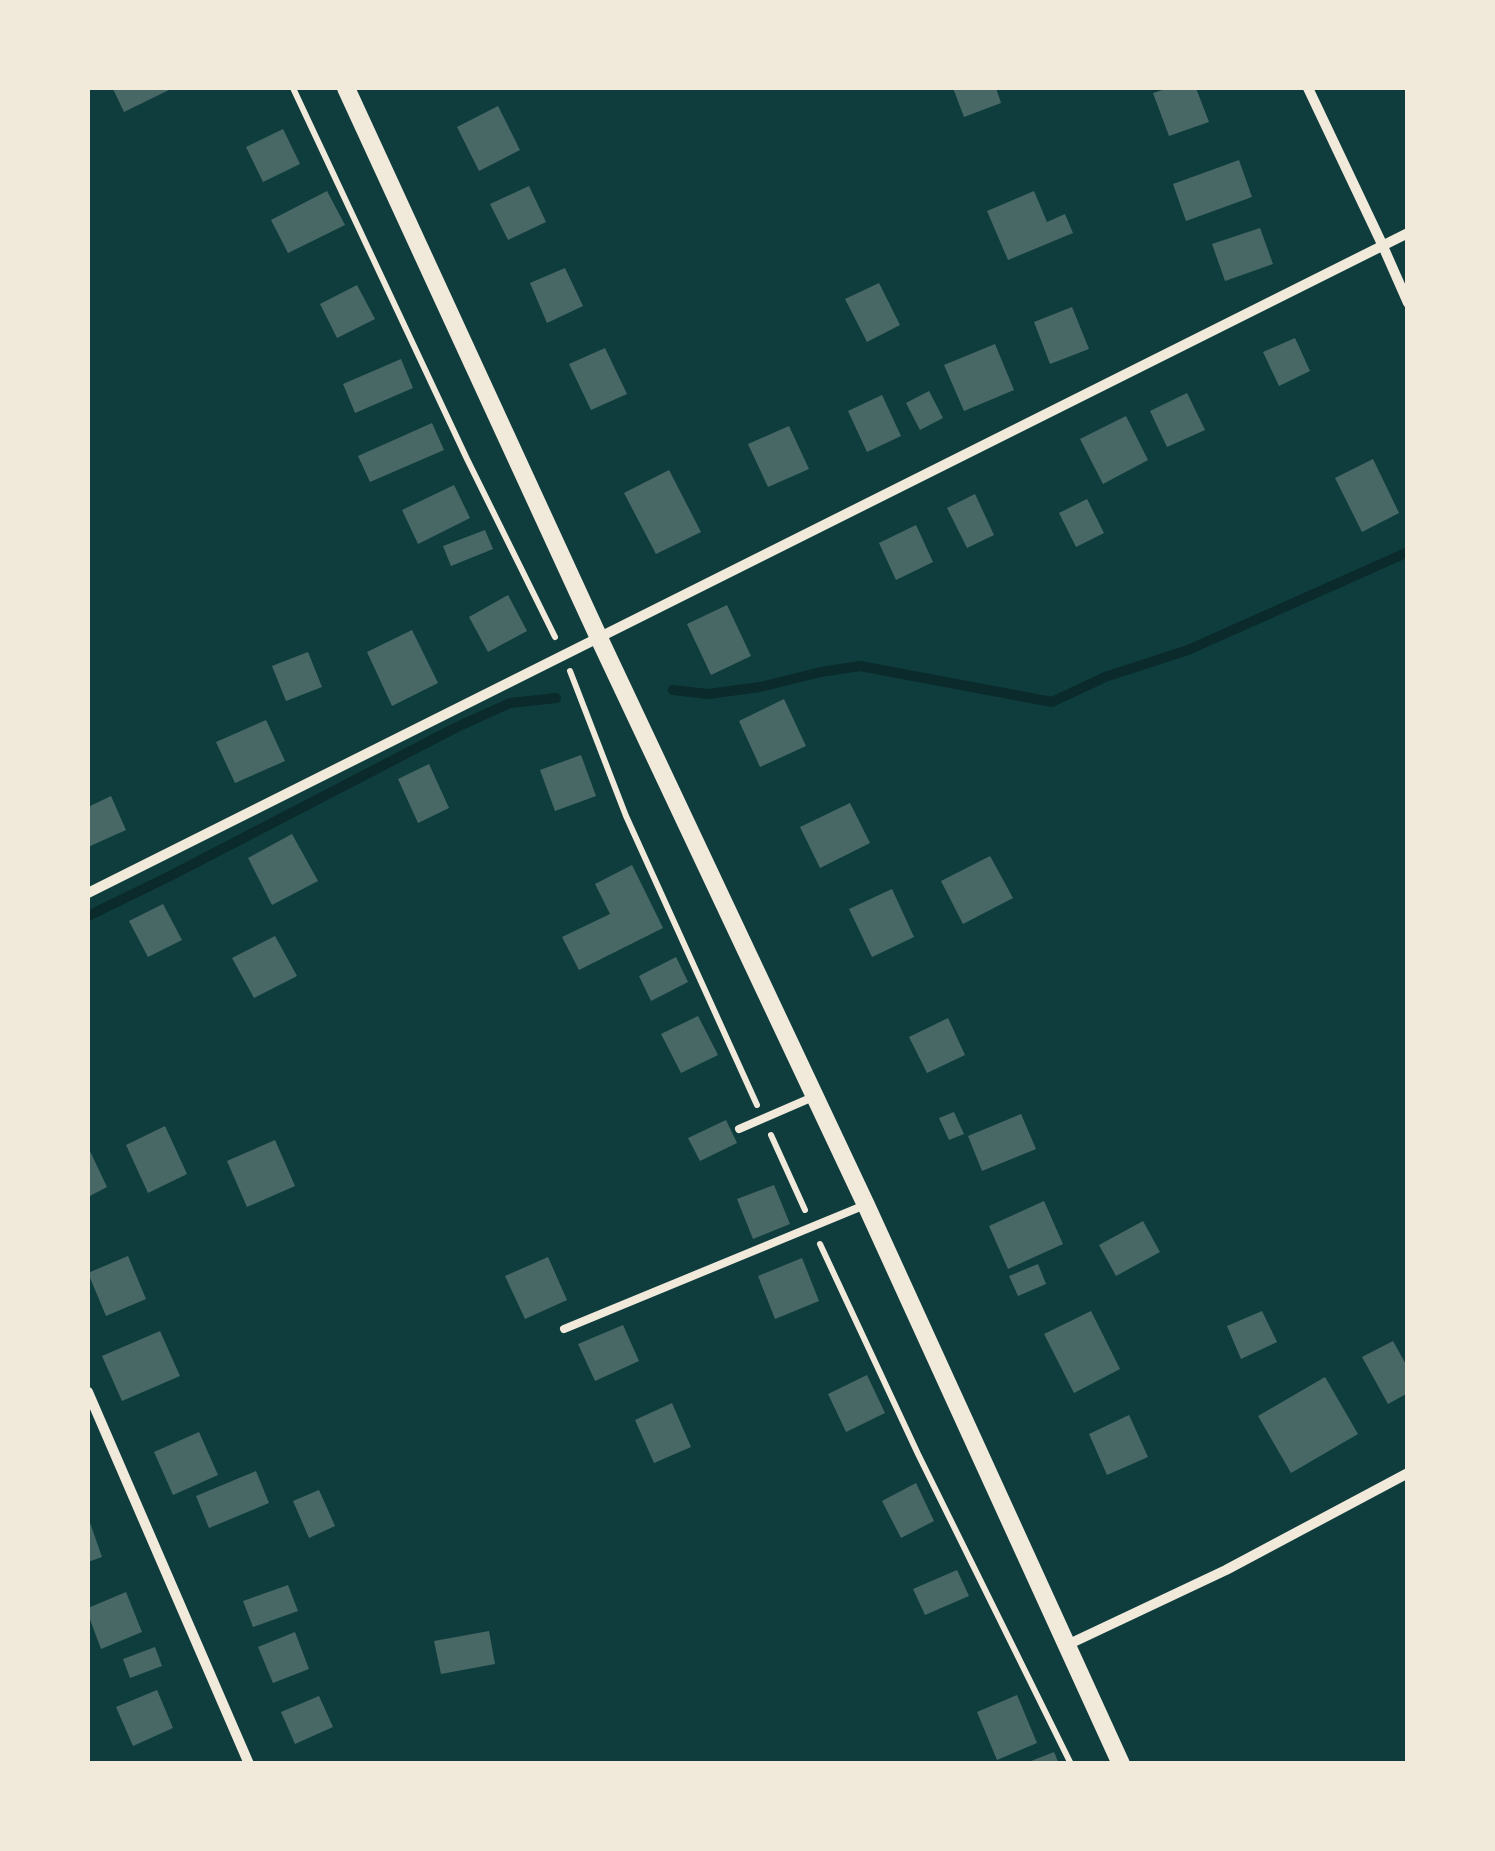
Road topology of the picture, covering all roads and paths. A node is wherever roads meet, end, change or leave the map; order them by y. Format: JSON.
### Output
{"nodes":[{"id":1,"x":293,"y":88,"type":"edge"},
{"id":2,"x":346,"y":88,"type":"edge"},
{"id":3,"x":1308,"y":88,"type":"edge"},
{"id":4,"x":1408,"y":233,"type":"edge"},
{"id":5,"x":1382,"y":244,"type":"junction"},
{"id":6,"x":1408,"y":303,"type":"edge"},
{"id":7,"x":599,"y":638,"type":"junction"},
{"id":8,"x":564,"y":656,"type":"junction"},
{"id":9,"x":88,"y":893,"type":"edge"},
{"id":10,"x":815,"y":1096,"type":"junction"},
{"id":11,"x":763,"y":1118,"type":"junction"},
{"id":12,"x":739,"y":1129,"type":"dead end"},
{"id":13,"x":866,"y":1205,"type":"junction"},
{"id":14,"x":813,"y":1228,"type":"junction"},
{"id":15,"x":564,"y":1330,"type":"dead end"},
{"id":16,"x":88,"y":1392,"type":"edge"},
{"id":17,"x":1408,"y":1472,"type":"edge"},
{"id":18,"x":1066,"y":1645,"type":"junction"},
{"id":19,"x":249,"y":1764,"type":"edge"},
{"id":20,"x":1072,"y":1764,"type":"edge"},
{"id":21,"x":1121,"y":1764,"type":"edge"}],
"edges":[{"from":1,"to":8,"type":"path"},
{"from":2,"to":7,"type":"street"},
{"from":3,"to":5,"type":"street"},
{"from":4,"to":5,"type":"street"},
{"from":5,"to":6,"type":"street"},
{"from":5,"to":7,"type":"street"},
{"from":7,"to":8,"type":"street"},
{"from":7,"to":10,"type":"street"},
{"from":8,"to":9,"type":"street"},
{"from":8,"to":11,"type":"path"},
{"from":10,"to":11,"type":"lane"},
{"from":10,"to":13,"type":"street"},
{"from":11,"to":12,"type":"lane"},
{"from":11,"to":14,"type":"path"},
{"from":13,"to":14,"type":"lane"},
{"from":13,"to":18,"type":"street"},
{"from":14,"to":15,"type":"lane"},
{"from":14,"to":20,"type":"path"},
{"from":16,"to":19,"type":"street"},
{"from":17,"to":18,"type":"street"},
{"from":18,"to":21,"type":"street"}]}
